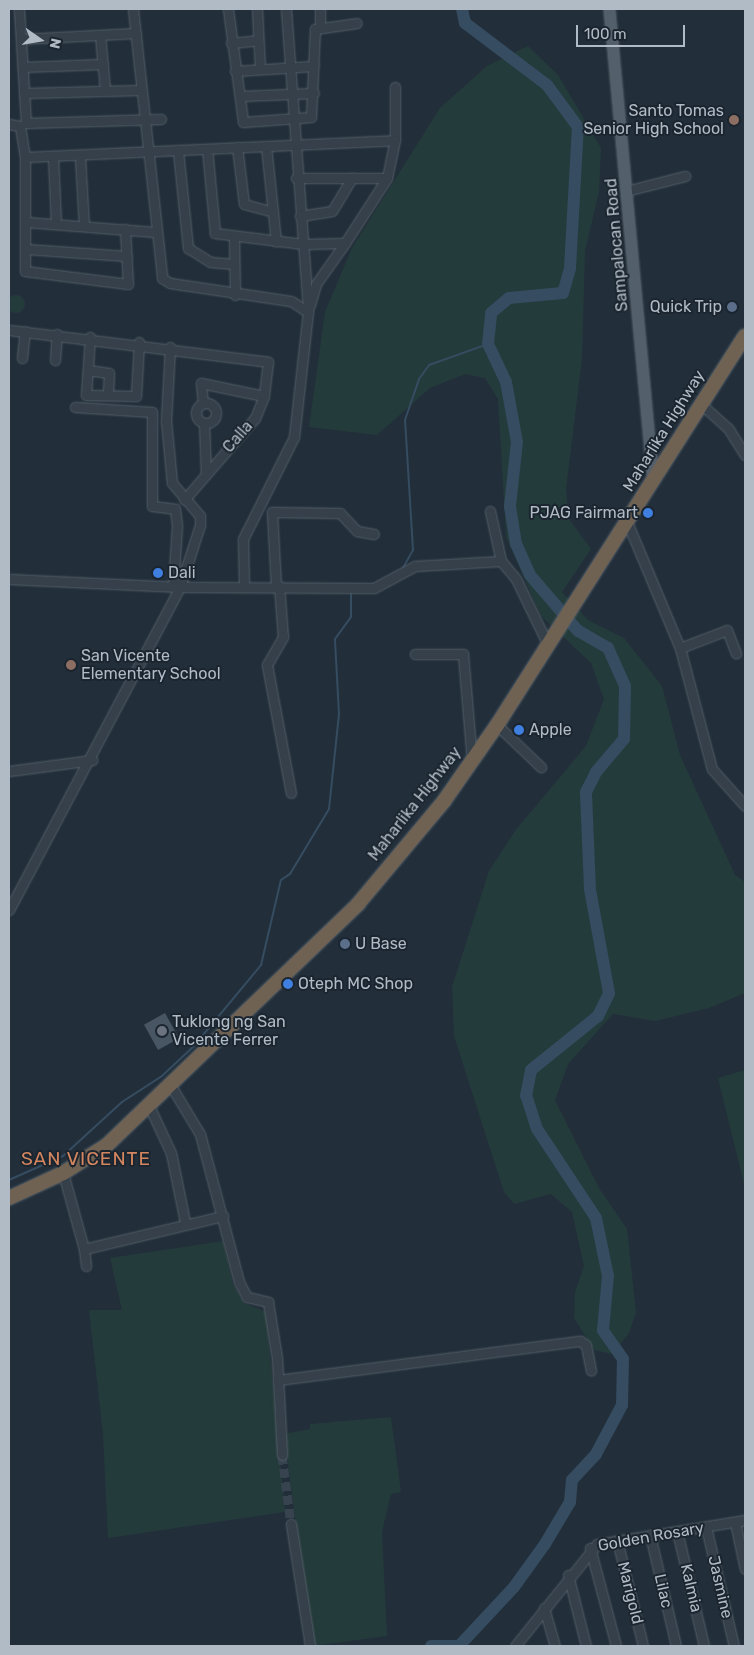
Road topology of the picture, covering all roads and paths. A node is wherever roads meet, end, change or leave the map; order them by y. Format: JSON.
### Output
{"nodes":[{"id":1,"x":19,"y":9,"type":"edge"},
{"id":2,"x":25,"y":9,"type":"edge"},
{"id":3,"x":133,"y":9,"type":"edge"},
{"id":4,"x":228,"y":9,"type":"edge"},
{"id":5,"x":256,"y":9,"type":"edge"},
{"id":6,"x":286,"y":9,"type":"edge"},
{"id":7,"x":320,"y":9,"type":"edge"},
{"id":8,"x":609,"y":9,"type":"edge"},
{"id":9,"x":357,"y":23,"type":"dead end"},
{"id":10,"x":320,"y":25,"type":"junction"},
{"id":11,"x":136,"y":33,"type":"junction"},
{"id":12,"x":100,"y":35,"type":"junction"},
{"id":13,"x":21,"y":39,"type":"junction"},
{"id":14,"x":258,"y":40,"type":"junction"},
{"id":15,"x":231,"y":43,"type":"junction"},
{"id":16,"x":103,"y":64,"type":"junction"},
{"id":17,"x":23,"y":66,"type":"junction"},
{"id":18,"x":290,"y":66,"type":"junction"},
{"id":19,"x":314,"y":66,"type":"junction"},
{"id":20,"x":260,"y":69,"type":"junction"},
{"id":21,"x":235,"y":71,"type":"junction"},
{"id":22,"x":395,"y":87,"type":"dead end"},
{"id":23,"x":105,"y":90,"type":"junction"},
{"id":24,"x":141,"y":90,"type":"junction"},
{"id":25,"x":25,"y":93,"type":"junction"},
{"id":26,"x":314,"y":93,"type":"junction"},
{"id":27,"x":292,"y":95,"type":"junction"},
{"id":28,"x":240,"y":96,"type":"junction"},
{"id":29,"x":144,"y":119,"type":"junction"},
{"id":30,"x":161,"y":119,"type":"dead end"},
{"id":31,"x":293,"y":120,"type":"junction"},
{"id":32,"x":9,"y":124,"type":"edge"},
{"id":33,"x":395,"y":140,"type":"junction"},
{"id":34,"x":294,"y":145,"type":"junction"},
{"id":35,"x":266,"y":146,"type":"junction"},
{"id":36,"x":237,"y":147,"type":"junction"},
{"id":37,"x":207,"y":150,"type":"junction"},
{"id":38,"x":178,"y":151,"type":"junction"},
{"id":39,"x":147,"y":154,"type":"junction"},
{"id":40,"x":53,"y":157,"type":"junction"},
{"id":41,"x":80,"y":157,"type":"junction"},
{"id":42,"x":25,"y":158,"type":"junction"},
{"id":43,"x":686,"y":176,"type":"dead end"},
{"id":44,"x":296,"y":178,"type":"junction"},
{"id":45,"x":352,"y":178,"type":"junction"},
{"id":46,"x":387,"y":178,"type":"junction"},
{"id":47,"x":630,"y":190,"type":"junction"},
{"id":48,"x":273,"y":212,"type":"junction"},
{"id":49,"x":300,"y":216,"type":"junction"},
{"id":50,"x":26,"y":222,"type":"junction"},
{"id":51,"x":56,"y":224,"type":"junction"},
{"id":52,"x":84,"y":226,"type":"junction"},
{"id":53,"x":125,"y":229,"type":"junction"},
{"id":54,"x":155,"y":232,"type":"junction"},
{"id":55,"x":234,"y":236,"type":"junction"},
{"id":56,"x":276,"y":242,"type":"junction"},
{"id":57,"x":345,"y":243,"type":"junction"},
{"id":58,"x":304,"y":244,"type":"junction"},
{"id":59,"x":26,"y":249,"type":"junction"},
{"id":60,"x":127,"y":256,"type":"junction"},
{"id":61,"x":234,"y":264,"type":"junction"},
{"id":62,"x":235,"y":295,"type":"junction"},
{"id":63,"x":308,"y":312,"type":"junction"},
{"id":64,"x":9,"y":330,"type":"edge"},
{"id":65,"x":25,"y":331,"type":"junction"},
{"id":66,"x":57,"y":334,"type":"junction"},
{"id":67,"x":90,"y":337,"type":"junction"},
{"id":68,"x":140,"y":342,"type":"junction"},
{"id":69,"x":743,"y":344,"type":"edge"},
{"id":70,"x":170,"y":347,"type":"junction"},
{"id":71,"x":22,"y":358,"type":"dead end"},
{"id":72,"x":55,"y":360,"type":"dead end"},
{"id":73,"x":88,"y":370,"type":"junction"},
{"id":74,"x":108,"y":395,"type":"junction"},
{"id":75,"x":264,"y":396,"type":"junction"},
{"id":76,"x":203,"y":403,"type":"junction"},
{"id":77,"x":701,"y":404,"type":"junction"},
{"id":78,"x":75,"y":407,"type":"dead end"},
{"id":79,"x":204,"y":423,"type":"junction"},
{"id":80,"x":745,"y":455,"type":"edge"},
{"id":81,"x":206,"y":474,"type":"junction"},
{"id":82,"x":654,"y":479,"type":"junction"},
{"id":83,"x":184,"y":500,"type":"junction"},
{"id":84,"x":490,"y":511,"type":"dead end"},
{"id":85,"x":627,"y":522,"type":"junction"},
{"id":86,"x":374,"y":534,"type":"dead end"},
{"id":87,"x":501,"y":561,"type":"junction"},
{"id":88,"x":9,"y":579,"type":"edge"},
{"id":89,"x":244,"y":586,"type":"junction"},
{"id":90,"x":277,"y":586,"type":"junction"},
{"id":91,"x":177,"y":587,"type":"junction"},
{"id":92,"x":550,"y":642,"type":"junction"},
{"id":93,"x":680,"y":648,"type":"junction"},
{"id":94,"x":736,"y":653,"type":"dead end"},
{"id":95,"x":415,"y":654,"type":"dead end"},
{"id":96,"x":498,"y":725,"type":"junction"},
{"id":97,"x":92,"y":760,"type":"junction"},
{"id":98,"x":472,"y":761,"type":"junction"},
{"id":99,"x":541,"y":767,"type":"dead end"},
{"id":100,"x":9,"y":771,"type":"edge"},
{"id":101,"x":291,"y":792,"type":"dead end"},
{"id":102,"x":743,"y":800,"type":"edge"},
{"id":103,"x":9,"y":910,"type":"edge"},
{"id":104,"x":171,"y":1086,"type":"junction"},
{"id":105,"x":150,"y":1108,"type":"junction"},
{"id":106,"x":64,"y":1173,"type":"junction"},
{"id":107,"x":9,"y":1198,"type":"edge"},
{"id":108,"x":223,"y":1216,"type":"junction"},
{"id":109,"x":185,"y":1222,"type":"junction"},
{"id":110,"x":84,"y":1249,"type":"junction"},
{"id":111,"x":86,"y":1266,"type":"dead end"},
{"id":112,"x":591,"y":1371,"type":"dead end"},
{"id":113,"x":278,"y":1380,"type":"junction"},
{"id":114,"x":282,"y":1455,"type":"tunnel mouth"},
{"id":115,"x":745,"y":1520,"type":"edge"},
{"id":116,"x":735,"y":1522,"type":"junction"},
{"id":117,"x":291,"y":1524,"type":"tunnel mouth"},
{"id":118,"x":706,"y":1527,"type":"junction"},
{"id":119,"x":677,"y":1531,"type":"junction"},
{"id":120,"x":650,"y":1535,"type":"junction"},
{"id":121,"x":617,"y":1540,"type":"junction"},
{"id":122,"x":590,"y":1548,"type":"junction"},
{"id":123,"x":745,"y":1568,"type":"edge"},
{"id":124,"x":568,"y":1575,"type":"junction"},
{"id":125,"x":544,"y":1608,"type":"junction"},
{"id":126,"x":524,"y":1642,"type":"edge"},
{"id":127,"x":310,"y":1646,"type":"edge"},
{"id":128,"x":515,"y":1646,"type":"edge"},
{"id":129,"x":555,"y":1646,"type":"edge"},
{"id":130,"x":586,"y":1646,"type":"edge"},
{"id":131,"x":616,"y":1646,"type":"edge"},
{"id":132,"x":643,"y":1646,"type":"edge"},
{"id":133,"x":676,"y":1646,"type":"edge"},
{"id":134,"x":704,"y":1646,"type":"edge"},
{"id":135,"x":734,"y":1646,"type":"edge"}],
"edges":[{"from":1,"to":2,"type":"street"},
{"from":1,"to":13,"type":"street"},
{"from":3,"to":11,"type":"street"},
{"from":4,"to":15,"type":"street"},
{"from":5,"to":14,"type":"street"},
{"from":6,"to":18,"type":"street"},
{"from":7,"to":10,"type":"street"},
{"from":8,"to":47,"type":"main road","name":"Sampalocan Road"},
{"from":9,"to":10,"type":"street"},
{"from":10,"to":19,"type":"street"},
{"from":11,"to":12,"type":"street"},
{"from":11,"to":24,"type":"street"},
{"from":12,"to":13,"type":"street"},
{"from":12,"to":16,"type":"street"},
{"from":13,"to":17,"type":"street"},
{"from":14,"to":15,"type":"street"},
{"from":14,"to":20,"type":"street"},
{"from":15,"to":21,"type":"street"},
{"from":16,"to":17,"type":"street"},
{"from":16,"to":23,"type":"street"},
{"from":17,"to":25,"type":"street"},
{"from":18,"to":19,"type":"street"},
{"from":18,"to":20,"type":"street"},
{"from":18,"to":27,"type":"street"},
{"from":19,"to":26,"type":"street"},
{"from":20,"to":21,"type":"street"},
{"from":21,"to":28,"type":"street"},
{"from":22,"to":33,"type":"street"},
{"from":23,"to":24,"type":"street"},
{"from":23,"to":25,"type":"street"},
{"from":24,"to":29,"type":"street"},
{"from":25,"to":29,"type":"street"},
{"from":26,"to":27,"type":"street"},
{"from":26,"to":31,"type":"street"},
{"from":27,"to":28,"type":"street"},
{"from":27,"to":31,"type":"street"},
{"from":28,"to":31,"type":"street"},
{"from":29,"to":30,"type":"street"},
{"from":29,"to":39,"type":"street"},
{"from":31,"to":34,"type":"street"},
{"from":32,"to":42,"type":"street"},
{"from":33,"to":34,"type":"street"},
{"from":33,"to":46,"type":"street"},
{"from":34,"to":35,"type":"street"},
{"from":34,"to":44,"type":"street"},
{"from":35,"to":36,"type":"street"},
{"from":35,"to":48,"type":"street"},
{"from":36,"to":37,"type":"street"},
{"from":36,"to":48,"type":"street"},
{"from":37,"to":38,"type":"street"},
{"from":37,"to":55,"type":"street"},
{"from":38,"to":39,"type":"street"},
{"from":38,"to":61,"type":"street"},
{"from":39,"to":41,"type":"street"},
{"from":39,"to":54,"type":"street"},
{"from":40,"to":41,"type":"street"},
{"from":40,"to":42,"type":"street"},
{"from":40,"to":51,"type":"street"},
{"from":41,"to":52,"type":"street"},
{"from":42,"to":50,"type":"street"},
{"from":43,"to":47,"type":"street"},
{"from":44,"to":45,"type":"street"},
{"from":44,"to":49,"type":"street"},
{"from":45,"to":46,"type":"street"},
{"from":45,"to":49,"type":"street"},
{"from":46,"to":57,"type":"street"},
{"from":47,"to":82,"type":"main road","name":"Sampalocan Road"},
{"from":48,"to":56,"type":"street"},
{"from":49,"to":58,"type":"street"},
{"from":50,"to":51,"type":"street"},
{"from":50,"to":59,"type":"street"},
{"from":51,"to":52,"type":"street"},
{"from":52,"to":53,"type":"street"},
{"from":53,"to":54,"type":"street"},
{"from":53,"to":60,"type":"street"},
{"from":54,"to":62,"type":"street"},
{"from":55,"to":56,"type":"street"},
{"from":55,"to":61,"type":"street"},
{"from":56,"to":58,"type":"street"},
{"from":57,"to":58,"type":"street"},
{"from":57,"to":63,"type":"street"},
{"from":58,"to":63,"type":"street"},
{"from":59,"to":60,"type":"street"},
{"from":59,"to":60,"type":"street"},
{"from":61,"to":62,"type":"street"},
{"from":62,"to":63,"type":"street"},
{"from":63,"to":89,"type":"street"},
{"from":64,"to":65,"type":"street"},
{"from":65,"to":66,"type":"street"},
{"from":65,"to":71,"type":"street"},
{"from":66,"to":67,"type":"street"},
{"from":66,"to":72,"type":"street"},
{"from":67,"to":68,"type":"street"},
{"from":67,"to":73,"type":"street"},
{"from":68,"to":70,"type":"street"},
{"from":68,"to":74,"type":"street"},
{"from":69,"to":77,"type":"highway","name":"Maharlika Highway"},
{"from":70,"to":75,"type":"street","name":"Calla"},
{"from":70,"to":83,"type":"street"},
{"from":73,"to":74,"type":"street"},
{"from":73,"to":74,"type":"street"},
{"from":75,"to":76,"type":"street"},
{"from":75,"to":81,"type":"street","name":"Calla"},
{"from":76,"to":79,"type":"street"},
{"from":76,"to":79,"type":"street"},
{"from":77,"to":80,"type":"street"},
{"from":77,"to":82,"type":"highway","name":"Maharlika Highway"},
{"from":78,"to":91,"type":"street"},
{"from":79,"to":81,"type":"street"},
{"from":81,"to":83,"type":"street","name":"Calla"},
{"from":82,"to":85,"type":"highway","name":"Maharlika Highway"},
{"from":83,"to":91,"type":"street"},
{"from":84,"to":87,"type":"street"},
{"from":85,"to":92,"type":"highway","name":"Maharlika Highway"},
{"from":85,"to":93,"type":"street"},
{"from":86,"to":90,"type":"street"},
{"from":87,"to":90,"type":"street"},
{"from":87,"to":92,"type":"street"},
{"from":88,"to":91,"type":"street"},
{"from":89,"to":90,"type":"street"},
{"from":89,"to":91,"type":"street"},
{"from":90,"to":101,"type":"street"},
{"from":91,"to":97,"type":"street"},
{"from":92,"to":96,"type":"highway","name":"Maharlika Highway"},
{"from":93,"to":94,"type":"street"},
{"from":93,"to":102,"type":"street"},
{"from":95,"to":98,"type":"street"},
{"from":96,"to":98,"type":"highway","name":"Maharlika Highway"},
{"from":96,"to":99,"type":"street"},
{"from":97,"to":100,"type":"street"},
{"from":97,"to":103,"type":"street"},
{"from":98,"to":104,"type":"highway","name":"Maharlika Highway"},
{"from":104,"to":105,"type":"highway","name":"Maharlika Highway"},
{"from":104,"to":108,"type":"street"},
{"from":105,"to":106,"type":"highway","name":"Maharlika Highway"},
{"from":105,"to":109,"type":"street"},
{"from":106,"to":107,"type":"highway","name":"Maharlika Highway"},
{"from":106,"to":110,"type":"street"},
{"from":108,"to":109,"type":"street"},
{"from":108,"to":113,"type":"street"},
{"from":109,"to":110,"type":"street"},
{"from":110,"to":111,"type":"street"},
{"from":112,"to":113,"type":"street"},
{"from":113,"to":114,"type":"street"},
{"from":115,"to":116,"type":"street","name":"Golden Rosary"},
{"from":116,"to":118,"type":"street","name":"Golden Rosary"},
{"from":116,"to":123,"type":"street"},
{"from":117,"to":127,"type":"street"},
{"from":118,"to":119,"type":"street","name":"Golden Rosary"},
{"from":118,"to":135,"type":"street","name":"Jasmine"},
{"from":119,"to":120,"type":"street","name":"Golden Rosary"},
{"from":119,"to":134,"type":"street","name":"Kalmia"},
{"from":120,"to":121,"type":"street","name":"Golden Rosary"},
{"from":120,"to":133,"type":"street","name":"Lilac"},
{"from":121,"to":122,"type":"street","name":"Golden Rosary"},
{"from":121,"to":132,"type":"street","name":"Marigold"},
{"from":122,"to":124,"type":"street","name":"Golden Rosary"},
{"from":122,"to":131,"type":"street"},
{"from":124,"to":125,"type":"street","name":"Golden Rosary"},
{"from":124,"to":130,"type":"street"},
{"from":125,"to":126,"type":"street","name":"Golden Rosary"},
{"from":125,"to":129,"type":"street"},
{"from":126,"to":128,"type":"street","name":"Golden Rosary"}]}
